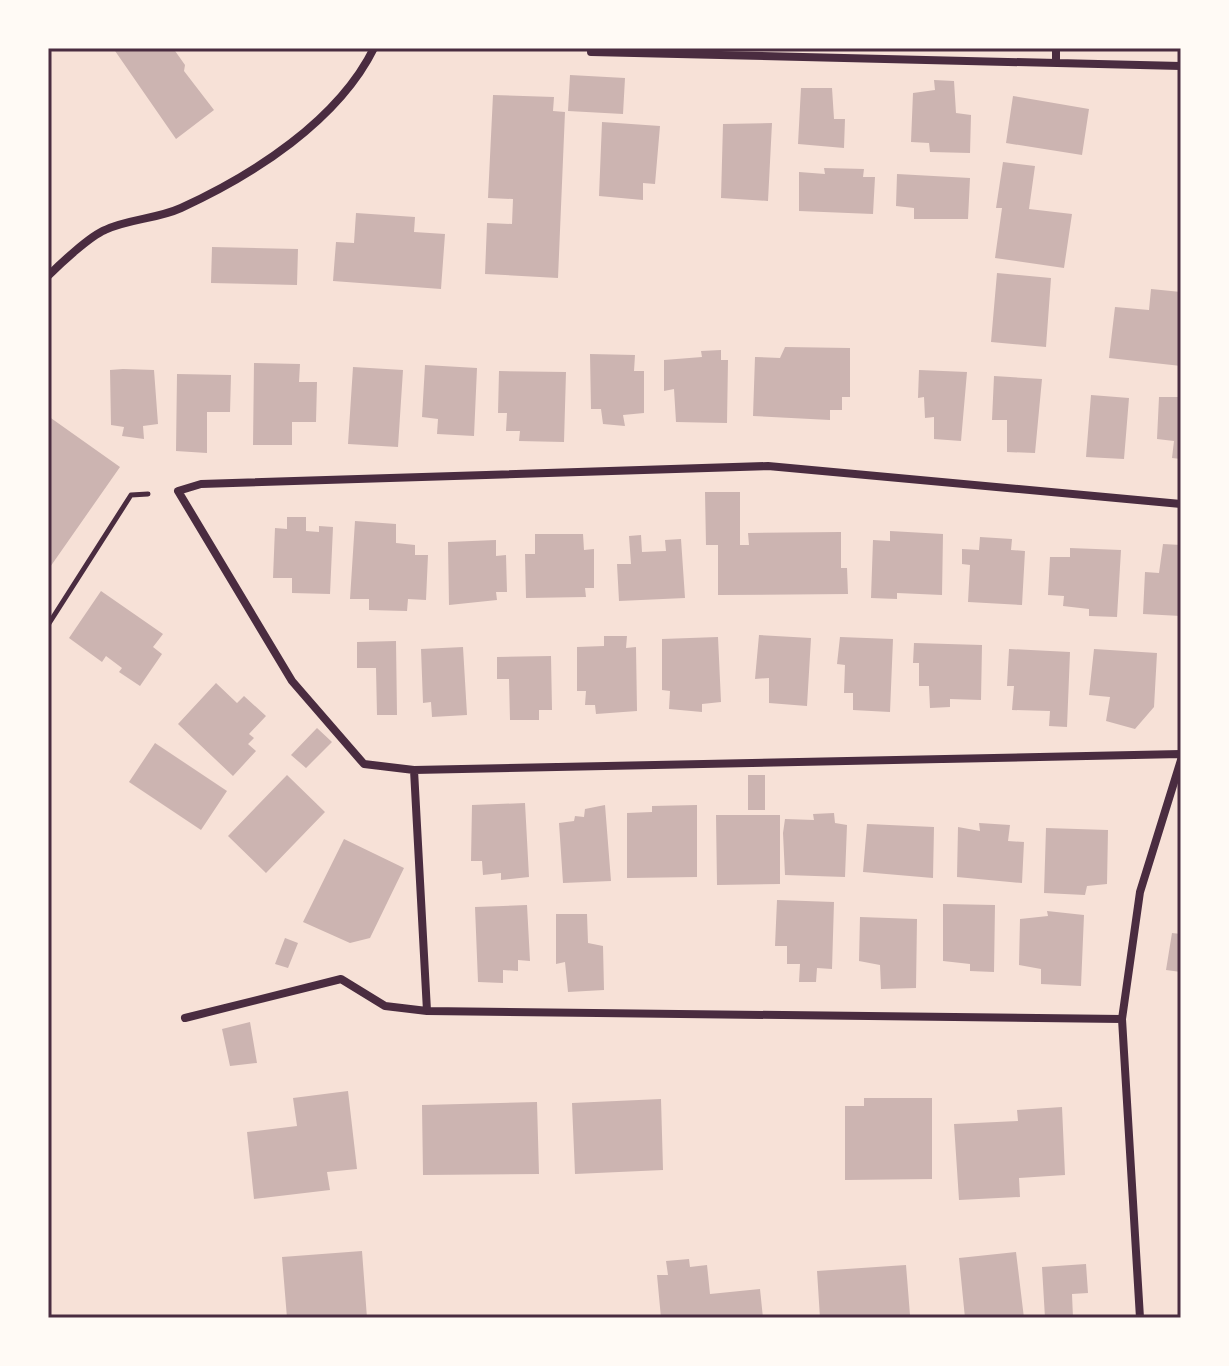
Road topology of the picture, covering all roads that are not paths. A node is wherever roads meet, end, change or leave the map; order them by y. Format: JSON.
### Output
{"nodes":[{"id":1,"x":374,"y":48,"type":"edge"},
{"id":2,"x":1056,"y":48,"type":"edge"},
{"id":3,"x":591,"y":52,"type":"dead end"},
{"id":4,"x":1056,"y":63,"type":"junction"},
{"id":5,"x":1181,"y":66,"type":"edge"},
{"id":6,"x":48,"y":276,"type":"edge"},
{"id":7,"x":1181,"y":504,"type":"edge"},
{"id":8,"x":1181,"y":757,"type":"edge"},
{"id":9,"x":414,"y":770,"type":"junction"},
{"id":10,"x":427,"y":1011,"type":"junction"},
{"id":11,"x":185,"y":1018,"type":"dead end"},
{"id":12,"x":1122,"y":1019,"type":"junction"},
{"id":13,"x":1140,"y":1318,"type":"edge"}],
"edges":[{"from":1,"to":6,"type":"street"},
{"from":2,"to":4,"type":"street"},
{"from":3,"to":4,"type":"street"},
{"from":4,"to":5,"type":"street"},
{"from":7,"to":9,"type":"street"},
{"from":8,"to":9,"type":"street"},
{"from":8,"to":12,"type":"street"},
{"from":9,"to":10,"type":"street"},
{"from":10,"to":11,"type":"street"},
{"from":10,"to":12,"type":"street"},
{"from":12,"to":13,"type":"street"}]}
